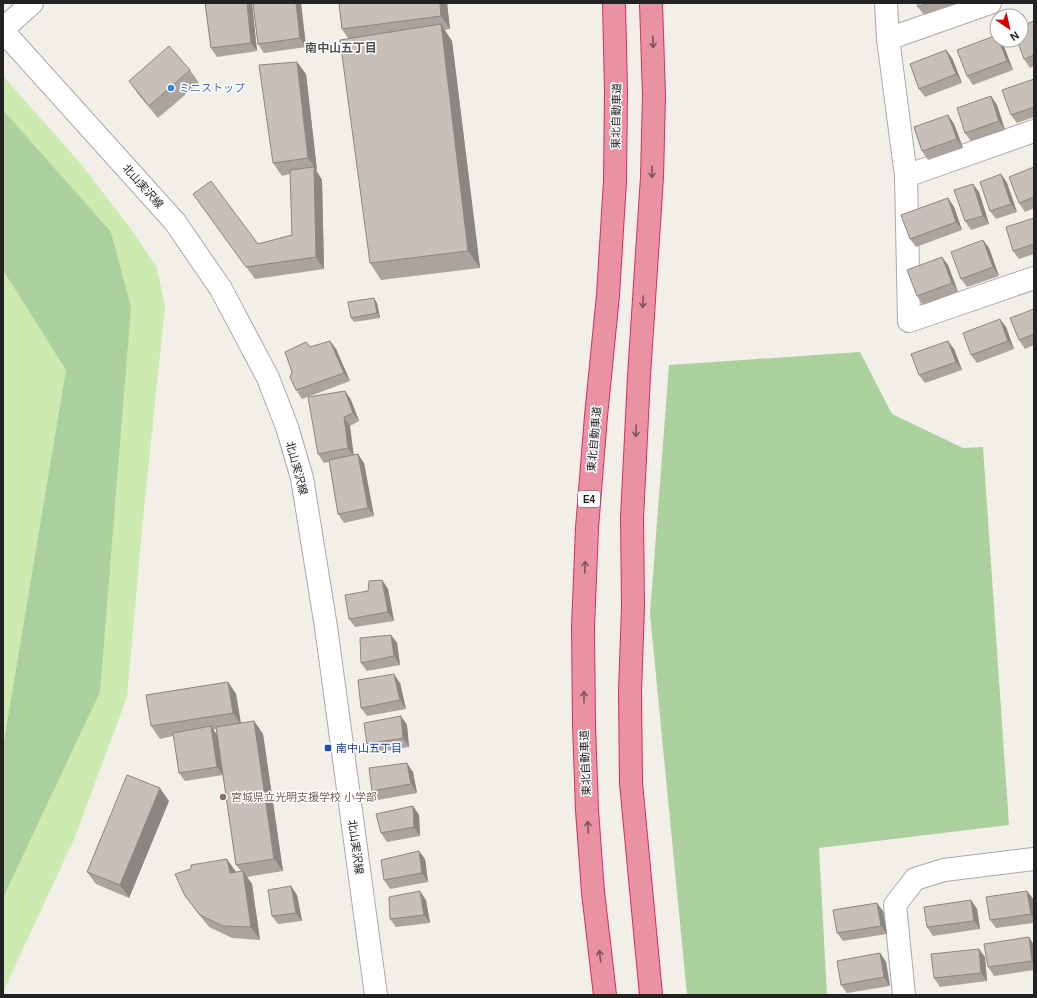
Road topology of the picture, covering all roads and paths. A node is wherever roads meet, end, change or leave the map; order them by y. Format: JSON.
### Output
{"nodes":[{"id":1,"x":32,"y":3,"type":"edge"},
{"id":2,"x":614,"y":3,"type":"edge"},
{"id":3,"x":652,"y":3,"type":"edge"},
{"id":4,"x":886,"y":3,"type":"edge"},
{"id":5,"x":990,"y":3,"type":"edge"},
{"id":6,"x":3,"y":30,"type":"edge"},
{"id":7,"x":888,"y":39,"type":"junction"},
{"id":8,"x":1034,"y":131,"type":"edge"},
{"id":9,"x":906,"y":176,"type":"junction"},
{"id":10,"x":1034,"y":278,"type":"edge"},
{"id":11,"x":1034,"y":859,"type":"edge"},
{"id":12,"x":376,"y":995,"type":"edge"},
{"id":13,"x":605,"y":995,"type":"edge"},
{"id":14,"x":651,"y":995,"type":"edge"},
{"id":15,"x":904,"y":995,"type":"edge"}],
"edges":[{"from":1,"to":6,"type":"street"},
{"from":13,"to":2,"type":"highway","name":"東北自動車道","number":"E4","one_way":true},
{"from":3,"to":14,"type":"highway","one_way":true},
{"from":4,"to":7,"type":"street"},
{"from":5,"to":7,"type":"street"},
{"from":6,"to":12,"type":"street","name":"北山実沢線"},
{"from":7,"to":9,"type":"street"},
{"from":8,"to":9,"type":"street"},
{"from":9,"to":10,"type":"street"},
{"from":11,"to":15,"type":"street"}]}
